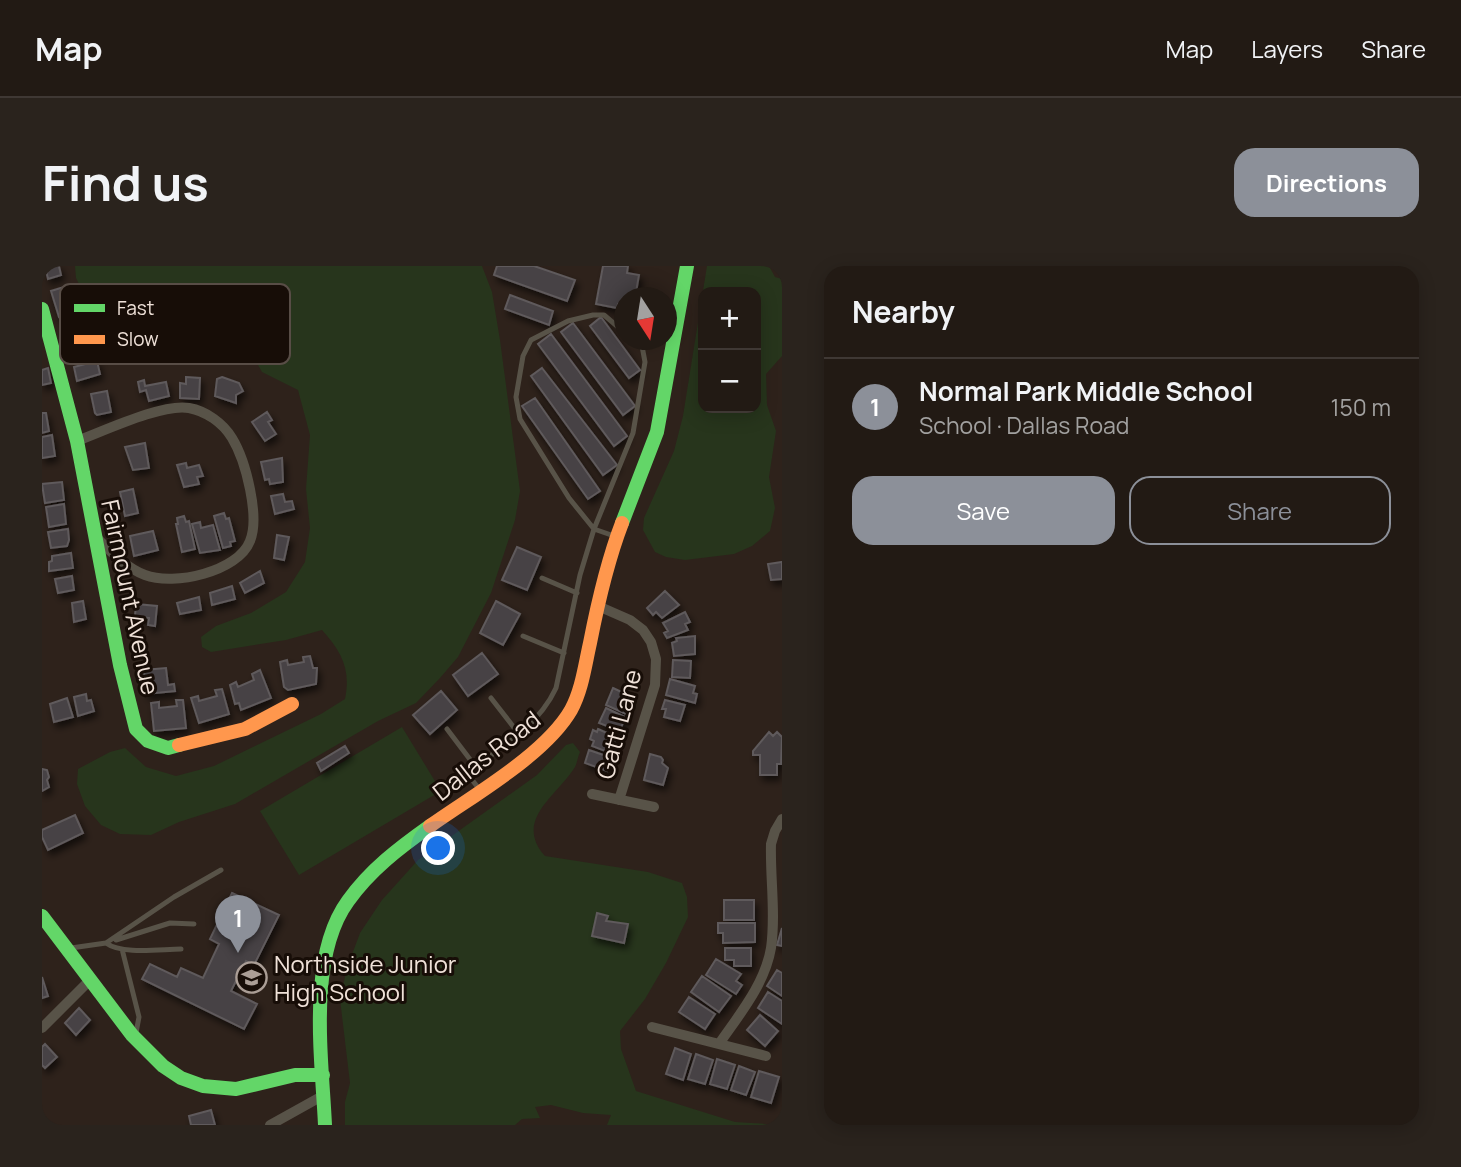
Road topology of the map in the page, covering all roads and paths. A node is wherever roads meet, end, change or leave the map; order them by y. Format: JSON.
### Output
{"nodes":[{"id":1,"x":687,"y":266,"type":"edge"},
{"id":2,"x":42,"y":309,"type":"edge"},
{"id":3,"x":614,"y":323,"type":"edge"},
{"id":4,"x":643,"y":350,"type":"edge"},
{"id":5,"x":77,"y":441,"type":"junction"},
{"id":6,"x":594,"y":529,"type":"junction"},
{"id":7,"x":94,"y":535,"type":"junction"},
{"id":8,"x":617,"y":537,"type":"junction"},
{"id":9,"x":542,"y":578,"type":"dead end"},
{"id":10,"x":577,"y":593,"type":"junction"},
{"id":11,"x":598,"y":607,"type":"junction"},
{"id":12,"x":523,"y":636,"type":"dead end"},
{"id":13,"x":565,"y":653,"type":"junction"},
{"id":14,"x":491,"y":698,"type":"dead end"},
{"id":15,"x":292,"y":704,"type":"dead end"},
{"id":16,"x":447,"y":729,"type":"dead end"},
{"id":17,"x":519,"y":734,"type":"junction"},
{"id":18,"x":475,"y":766,"type":"junction"},
{"id":19,"x":480,"y":791,"type":"junction"},
{"id":20,"x":592,"y":794,"type":"dead end"},
{"id":21,"x":619,"y":800,"type":"junction"},
{"id":22,"x":654,"y":807,"type":"dead end"},
{"id":23,"x":782,"y":819,"type":"edge"},
{"id":24,"x":221,"y":870,"type":"dead end"},
{"id":25,"x":42,"y":916,"type":"edge"},
{"id":26,"x":194,"y":924,"type":"dead end"},
{"id":27,"x":106,"y":943,"type":"junction"},
{"id":28,"x":181,"y":948,"type":"dead end"},
{"id":29,"x":68,"y":949,"type":"junction"},
{"id":30,"x":122,"y":949,"type":"junction"},
{"id":31,"x":91,"y":979,"type":"junction"},
{"id":32,"x":652,"y":1027,"type":"dead end"},
{"id":33,"x":42,"y":1028,"type":"edge"},
{"id":34,"x":135,"y":1041,"type":"junction"},
{"id":35,"x":719,"y":1044,"type":"junction"},
{"id":36,"x":766,"y":1056,"type":"dead end"},
{"id":37,"x":323,"y":1075,"type":"junction"},
{"id":38,"x":324,"y":1096,"type":"junction"},
{"id":39,"x":270,"y":1125,"type":"edge"},
{"id":40,"x":325,"y":1125,"type":"edge"}],
"edges":[{"from":1,"to":8,"type":"street","name":"Dallas Road"},
{"from":2,"to":5,"type":"street","name":"Fairmount Avenue"},
{"from":3,"to":6,"type":"lane"},
{"from":4,"to":6,"type":"lane"},
{"from":5,"to":7,"type":"street","name":"Fairmount Avenue"},
{"from":5,"to":7,"type":"street"},
{"from":6,"to":8,"type":"lane"},
{"from":6,"to":10,"type":"lane"},
{"from":7,"to":15,"type":"street","name":"Fairmount Avenue"},
{"from":8,"to":11,"type":"street","name":"Dallas Road"},
{"from":9,"to":10,"type":"lane"},
{"from":10,"to":13,"type":"lane"},
{"from":11,"to":19,"type":"street","name":"Dallas Road"},
{"from":11,"to":21,"type":"street","name":"Gatti Lane"},
{"from":12,"to":13,"type":"lane"},
{"from":13,"to":17,"type":"lane"},
{"from":14,"to":17,"type":"lane"},
{"from":16,"to":18,"type":"lane"},
{"from":17,"to":18,"type":"lane"},
{"from":18,"to":19,"type":"lane"},
{"from":19,"to":37,"type":"street","name":"Dallas Road"},
{"from":20,"to":21,"type":"street","name":"Gatti Lane"},
{"from":21,"to":22,"type":"street","name":"Gatti Lane"},
{"from":23,"to":35,"type":"street"},
{"from":24,"to":27,"type":"lane"},
{"from":25,"to":29,"type":"street"},
{"from":26,"to":27,"type":"lane"},
{"from":27,"to":29,"type":"lane"},
{"from":27,"to":30,"type":"lane"},
{"from":28,"to":30,"type":"lane"},
{"from":29,"to":31,"type":"street"},
{"from":30,"to":34,"type":"lane"},
{"from":31,"to":33,"type":"street"},
{"from":31,"to":34,"type":"street"},
{"from":32,"to":35,"type":"street"},
{"from":34,"to":37,"type":"street"},
{"from":35,"to":36,"type":"street"},
{"from":37,"to":38,"type":"street","name":"Dallas Road"},
{"from":38,"to":39,"type":"street"},
{"from":38,"to":40,"type":"street","name":"Dallas Road"}]}
